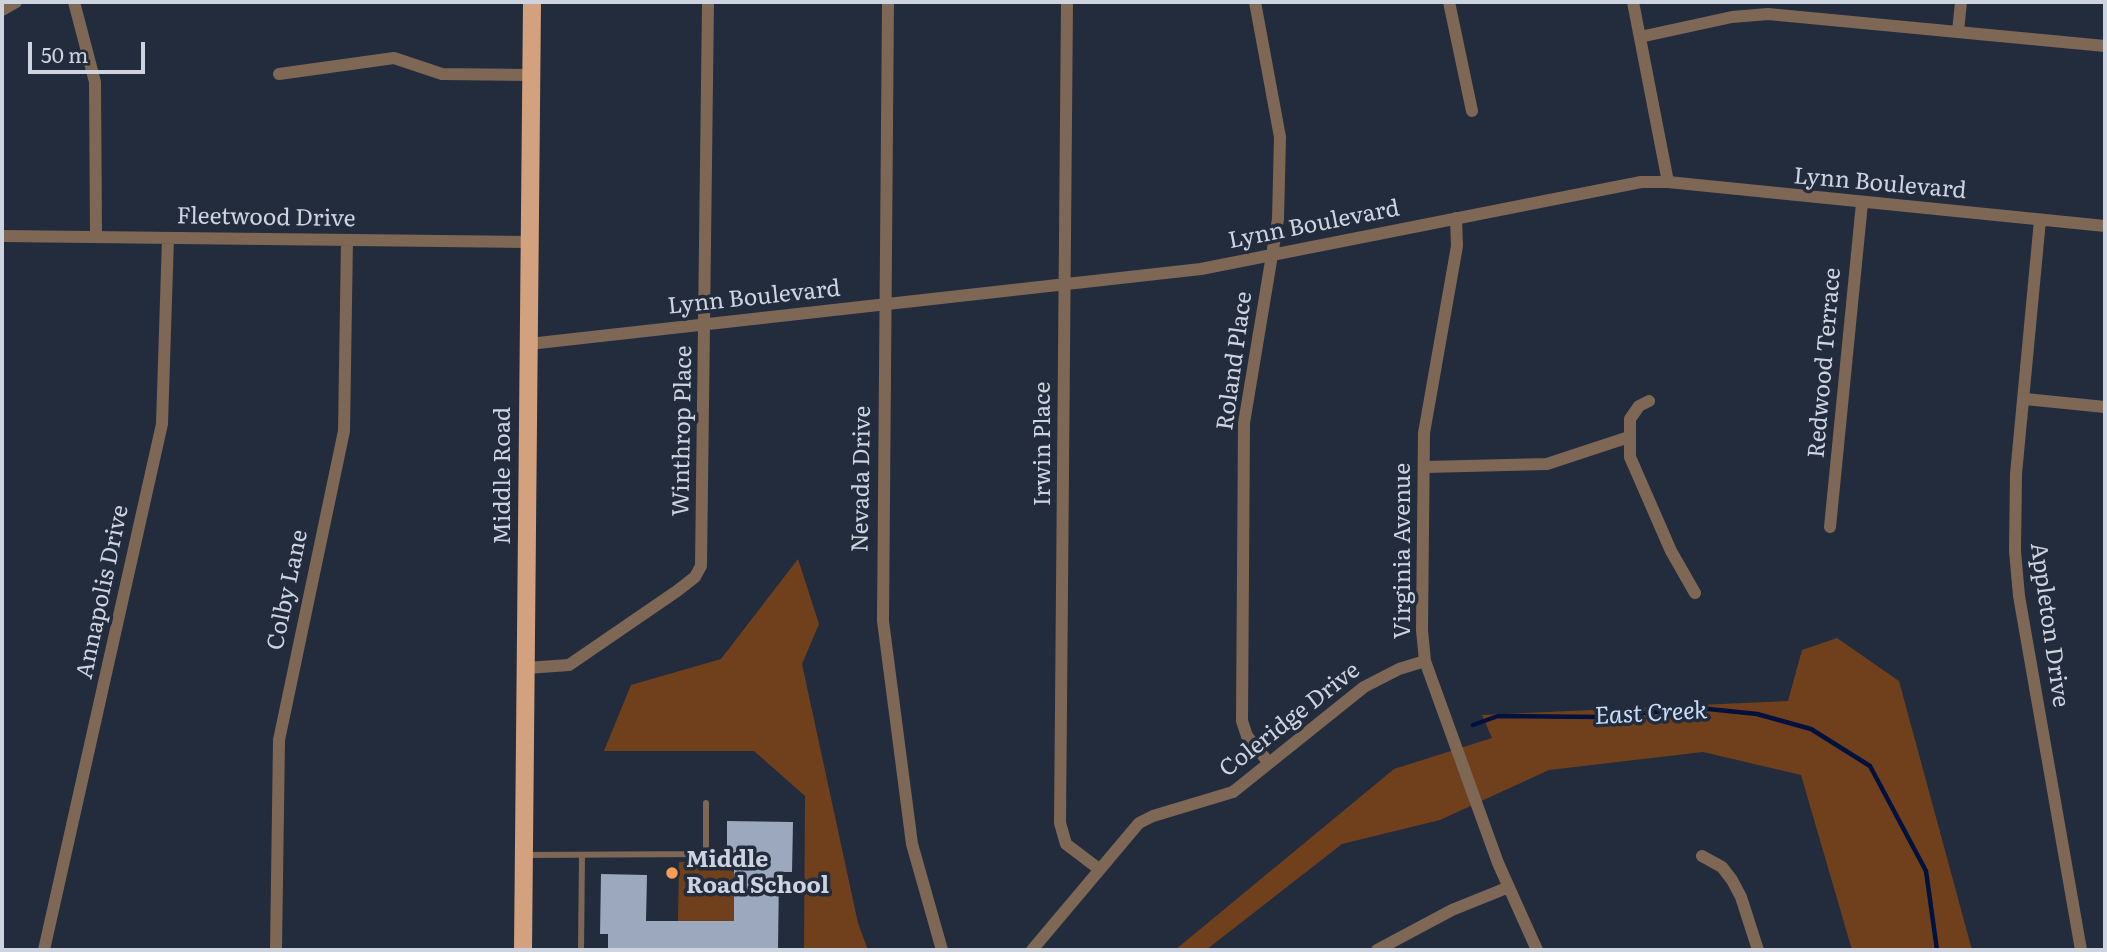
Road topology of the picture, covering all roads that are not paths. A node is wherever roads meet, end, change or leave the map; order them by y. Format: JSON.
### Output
{"nodes":[{"id":1,"x":16,"y":2,"type":"edge"},
{"id":2,"x":75,"y":2,"type":"edge"},
{"id":3,"x":531,"y":2,"type":"edge"},
{"id":4,"x":708,"y":2,"type":"edge"},
{"id":5,"x":888,"y":2,"type":"edge"},
{"id":6,"x":1067,"y":2,"type":"edge"},
{"id":7,"x":1255,"y":2,"type":"edge"},
{"id":8,"x":1449,"y":2,"type":"edge"},
{"id":9,"x":1633,"y":2,"type":"edge"},
{"id":10,"x":1961,"y":2,"type":"edge"},
{"id":11,"x":2,"y":9,"type":"edge"},
{"id":12,"x":1958,"y":31,"type":"junction"},
{"id":13,"x":1640,"y":37,"type":"junction"},
{"id":14,"x":2105,"y":46,"type":"edge"},
{"id":15,"x":279,"y":74,"type":"dead end"},
{"id":16,"x":531,"y":75,"type":"junction"},
{"id":17,"x":1472,"y":111,"type":"dead end"},
{"id":18,"x":1668,"y":181,"type":"junction"},
{"id":19,"x":1863,"y":204,"type":"junction"},
{"id":20,"x":1456,"y":218,"type":"junction"},
{"id":21,"x":2040,"y":220,"type":"junction"},
{"id":22,"x":2105,"y":226,"type":"edge"},
{"id":23,"x":2,"y":236,"type":"edge"},
{"id":24,"x":96,"y":236,"type":"junction"},
{"id":25,"x":168,"y":238,"type":"junction"},
{"id":26,"x":348,"y":240,"type":"junction"},
{"id":27,"x":529,"y":242,"type":"junction"},
{"id":28,"x":1272,"y":256,"type":"junction"},
{"id":29,"x":1065,"y":284,"type":"junction"},
{"id":30,"x":885,"y":304,"type":"junction"},
{"id":31,"x":705,"y":324,"type":"junction"},
{"id":32,"x":529,"y":344,"type":"junction"},
{"id":33,"x":2025,"y":399,"type":"junction"},
{"id":34,"x":1649,"y":401,"type":"dead end"},
{"id":35,"x":2105,"y":407,"type":"edge"},
{"id":36,"x":1629,"y":437,"type":"junction"},
{"id":37,"x":1425,"y":467,"type":"junction"},
{"id":38,"x":1830,"y":527,"type":"dead end"},
{"id":39,"x":1695,"y":593,"type":"dead end"},
{"id":40,"x":1426,"y":661,"type":"junction"},
{"id":41,"x":526,"y":668,"type":"junction"},
{"id":42,"x":1269,"y":763,"type":"junction"},
{"id":43,"x":706,"y":803,"type":"dead end"},
{"id":44,"x":524,"y":855,"type":"junction"},
{"id":45,"x":582,"y":855,"type":"junction"},
{"id":46,"x":1702,"y":856,"type":"dead end"},
{"id":47,"x":1099,"y":869,"type":"junction"},
{"id":48,"x":1508,"y":887,"type":"junction"},
{"id":49,"x":44,"y":950,"type":"edge"},
{"id":50,"x":276,"y":950,"type":"edge"},
{"id":51,"x":523,"y":950,"type":"edge"},
{"id":52,"x":581,"y":950,"type":"edge"},
{"id":53,"x":943,"y":950,"type":"edge"},
{"id":54,"x":1032,"y":950,"type":"edge"},
{"id":55,"x":1377,"y":950,"type":"edge"},
{"id":56,"x":1537,"y":950,"type":"edge"},
{"id":57,"x":1758,"y":950,"type":"edge"},
{"id":58,"x":2081,"y":950,"type":"edge"}],
"edges":[{"from":1,"to":11,"type":"street"},
{"from":2,"to":24,"type":"street"},
{"from":3,"to":16,"type":"main road","name":"Middle Road"},
{"from":4,"to":31,"type":"street","name":"Winthrop Place"},
{"from":5,"to":30,"type":"street","name":"Nevada Drive"},
{"from":6,"to":29,"type":"street","name":"Irwin Place"},
{"from":7,"to":28,"type":"street","name":"Roland Place"},
{"from":8,"to":17,"type":"street"},
{"from":9,"to":13,"type":"street"},
{"from":10,"to":12,"type":"street"},
{"from":12,"to":13,"type":"street"},
{"from":12,"to":14,"type":"street"},
{"from":13,"to":18,"type":"street"},
{"from":15,"to":16,"type":"street"},
{"from":16,"to":27,"type":"main road","name":"Middle Road"},
{"from":18,"to":19,"type":"street","name":"Lynn Boulevard"},
{"from":18,"to":20,"type":"street","name":"Lynn Boulevard"},
{"from":19,"to":21,"type":"street","name":"Lynn Boulevard"},
{"from":19,"to":38,"type":"street","name":"Redwood Terrace"},
{"from":20,"to":28,"type":"street","name":"Lynn Boulevard"},
{"from":20,"to":37,"type":"street","name":"Virginia Avenue"},
{"from":21,"to":22,"type":"street","name":"Lynn Boulevard"},
{"from":21,"to":33,"type":"street","name":"Appleton Drive"},
{"from":23,"to":24,"type":"street","name":"Fleetwood Drive"},
{"from":24,"to":25,"type":"street","name":"Fleetwood Drive"},
{"from":25,"to":26,"type":"street","name":"Fleetwood Drive"},
{"from":25,"to":49,"type":"street","name":"Annapolis Drive"},
{"from":26,"to":27,"type":"street","name":"Fleetwood Drive"},
{"from":26,"to":50,"type":"street","name":"Colby Lane"},
{"from":27,"to":32,"type":"main road","name":"Middle Road"},
{"from":28,"to":29,"type":"street","name":"Lynn Boulevard"},
{"from":28,"to":42,"type":"street","name":"Roland Place"},
{"from":29,"to":30,"type":"street","name":"Lynn Boulevard"},
{"from":29,"to":47,"type":"street","name":"Irwin Place"},
{"from":30,"to":31,"type":"street","name":"Lynn Boulevard"},
{"from":30,"to":53,"type":"street","name":"Nevada Drive"},
{"from":31,"to":32,"type":"street","name":"Lynn Boulevard"},
{"from":31,"to":41,"type":"street","name":"Winthrop Place"},
{"from":32,"to":41,"type":"main road","name":"Middle Road"},
{"from":33,"to":35,"type":"street"},
{"from":33,"to":58,"type":"street","name":"Appleton Drive"},
{"from":34,"to":36,"type":"street"},
{"from":36,"to":37,"type":"street"},
{"from":36,"to":39,"type":"street"},
{"from":37,"to":40,"type":"street","name":"Virginia Avenue"},
{"from":40,"to":42,"type":"street","name":"Coleridge Drive"},
{"from":40,"to":48,"type":"street","name":"Virginia Avenue"},
{"from":41,"to":44,"type":"main road","name":"Middle Road"},
{"from":42,"to":47,"type":"street","name":"Coleridge Drive"},
{"from":43,"to":45,"type":"lane"},
{"from":44,"to":45,"type":"lane"},
{"from":44,"to":51,"type":"main road","name":"Middle Road"},
{"from":45,"to":52,"type":"lane"},
{"from":46,"to":57,"type":"street"},
{"from":47,"to":54,"type":"street","name":"Coleridge Drive"},
{"from":48,"to":55,"type":"street"},
{"from":48,"to":56,"type":"street","name":"Virginia Avenue"}]}
